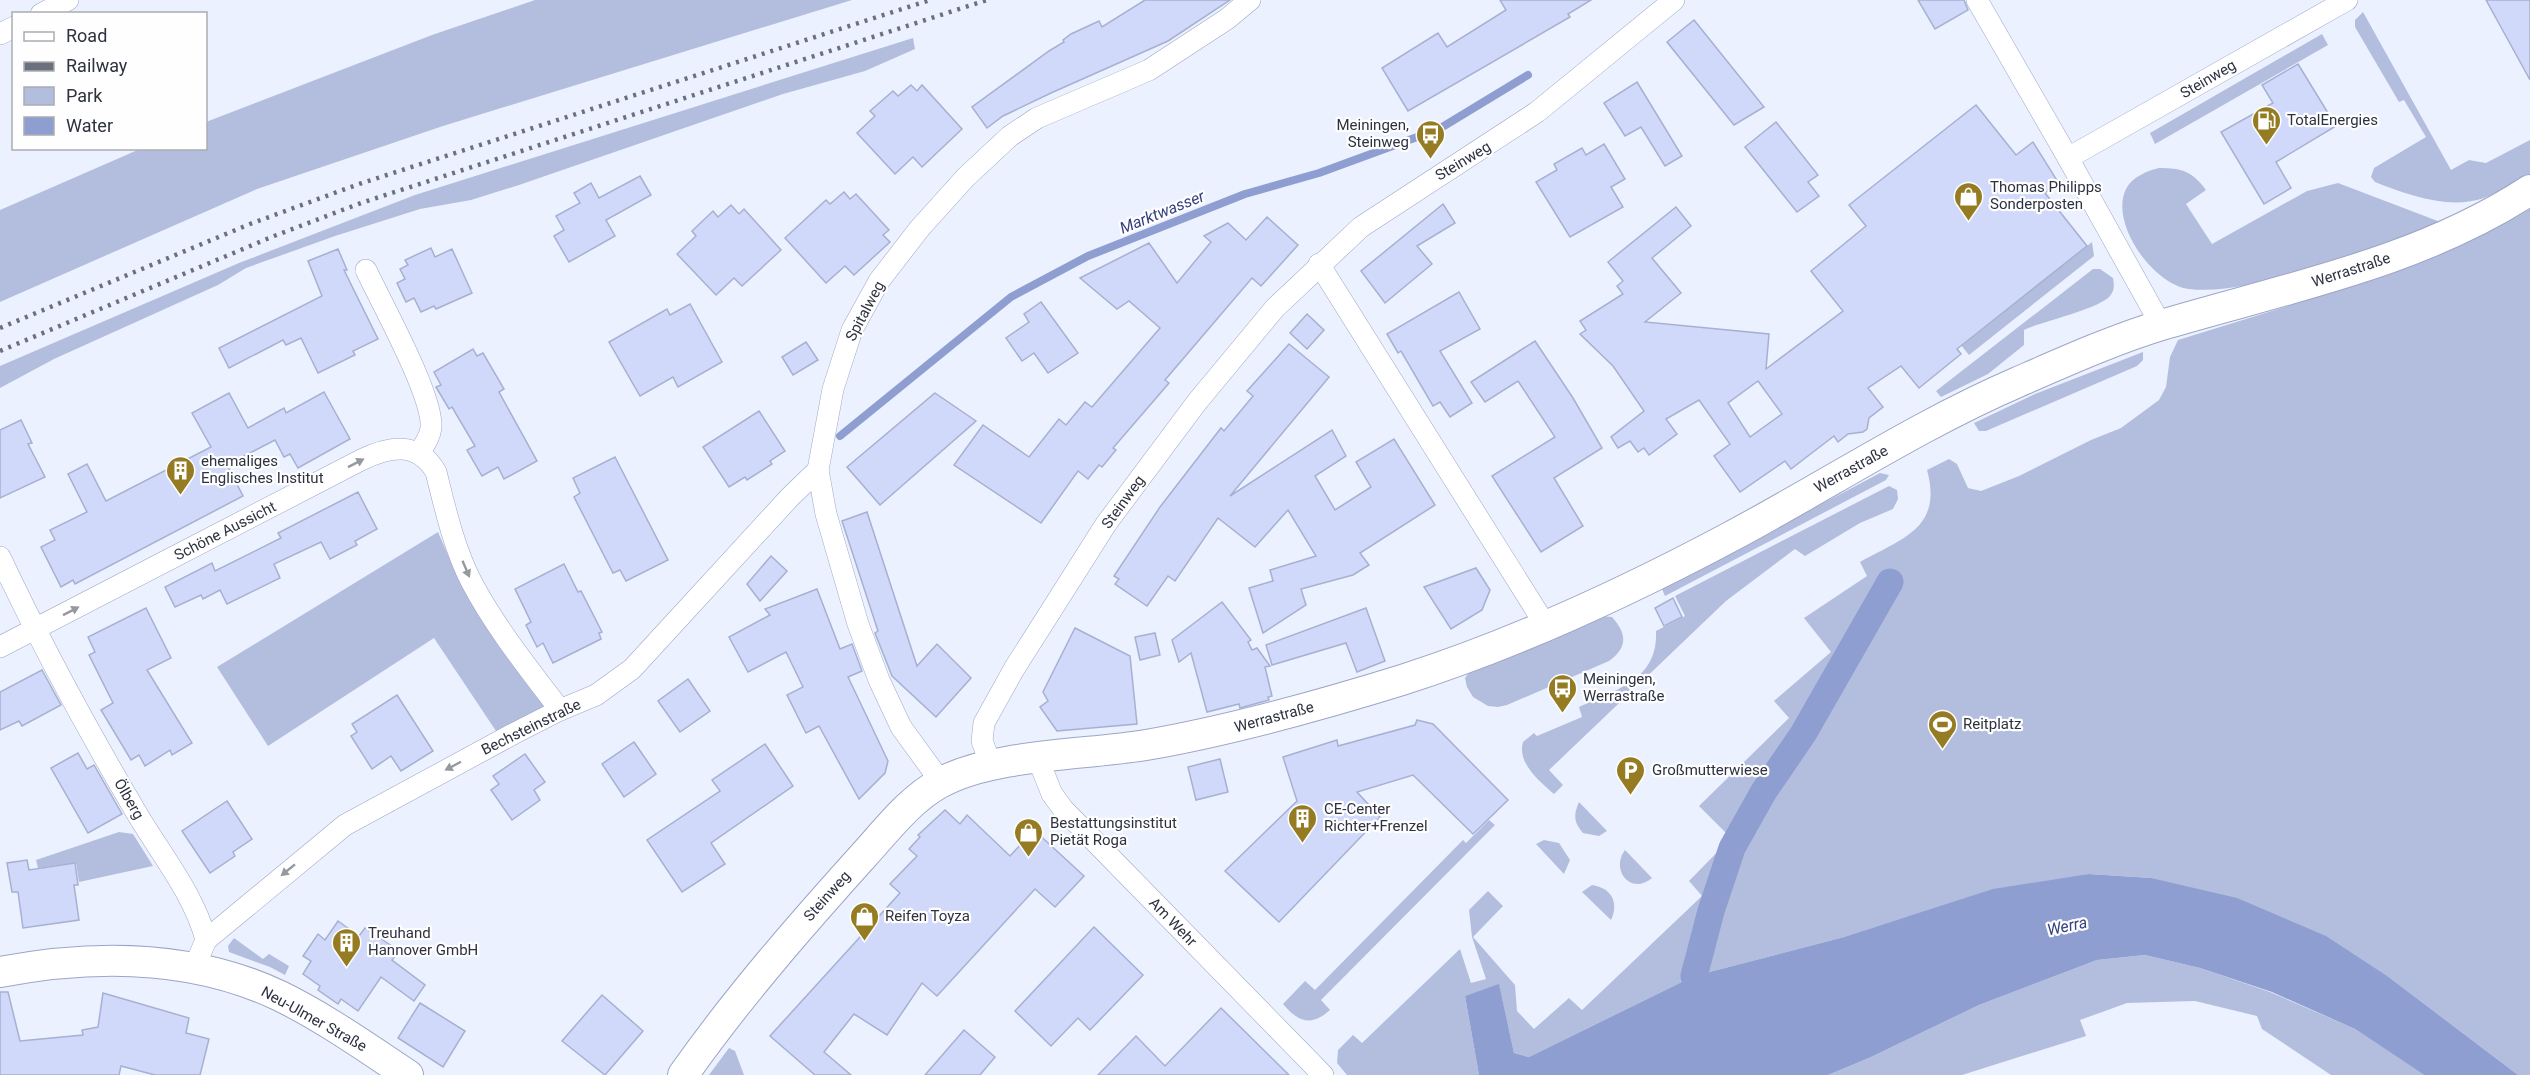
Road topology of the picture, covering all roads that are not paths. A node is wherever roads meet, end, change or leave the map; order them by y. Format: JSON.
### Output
{"nodes":[{"id":1,"x":68,"y":0,"type":"edge"},
{"id":2,"x":1250,"y":0,"type":"edge"},
{"id":3,"x":1674,"y":0,"type":"edge"},
{"id":4,"x":1977,"y":0,"type":"edge"},
{"id":5,"x":2347,"y":0,"type":"edge"},
{"id":6,"x":45,"y":12,"type":"edge"},
{"id":7,"x":2068,"y":158,"type":"junction"},
{"id":8,"x":2530,"y":190,"type":"edge"},
{"id":9,"x":1319,"y":264,"type":"junction"},
{"id":10,"x":366,"y":270,"type":"dead end"},
{"id":11,"x":2161,"y":325,"type":"junction"},
{"id":12,"x":419,"y":453,"type":"junction"},
{"id":13,"x":818,"y":470,"type":"junction"},
{"id":14,"x":0,"y":557,"type":"edge"},
{"id":15,"x":1546,"y":626,"type":"junction"},
{"id":16,"x":34,"y":630,"type":"junction"},
{"id":17,"x":0,"y":647,"type":"edge"},
{"id":18,"x":560,"y":710,"type":"junction"},
{"id":19,"x":1038,"y":759,"type":"junction"},
{"id":20,"x":991,"y":765,"type":"junction"},
{"id":21,"x":941,"y":782,"type":"junction"},
{"id":22,"x":206,"y":940,"type":"junction"},
{"id":23,"x":194,"y":969,"type":"junction"},
{"id":24,"x":0,"y":972,"type":"edge"},
{"id":25,"x":408,"y":1075,"type":"edge"},
{"id":26,"x":683,"y":1075,"type":"edge"},
{"id":27,"x":1323,"y":1075,"type":"edge"}],
"edges":[{"from":1,"to":6,"type":"street"},
{"from":2,"to":13,"type":"street","name":"Spitalweg"},
{"from":3,"to":9,"type":"street","name":"Steinweg"},
{"from":4,"to":7,"type":"street"},
{"from":5,"to":7,"type":"street","name":"Steinweg"},
{"from":7,"to":11,"type":"street"},
{"from":8,"to":11,"type":"street","name":"Werrastraße"},
{"from":9,"to":15,"type":"street"},
{"from":9,"to":20,"type":"street","name":"Steinweg"},
{"from":10,"to":12,"type":"street"},
{"from":11,"to":15,"type":"street","name":"Werrastraße"},
{"from":16,"to":12,"type":"street","name":"Schöne Aussicht","one_way":true},
{"from":12,"to":18,"type":"street","one_way":true},
{"from":13,"to":18,"type":"street","name":"Bechsteinstraße"},
{"from":13,"to":21,"type":"street","name":"Spitalweg"},
{"from":14,"to":16,"type":"street"},
{"from":15,"to":19,"type":"street","name":"Werrastraße"},
{"from":16,"to":17,"type":"street","name":"Schöne Aussicht"},
{"from":16,"to":22,"type":"street","name":"Ölberg"},
{"from":18,"to":22,"type":"street","name":"Bechsteinstraße","one_way":true},
{"from":19,"to":20,"type":"street","name":"Werrastraße"},
{"from":19,"to":27,"type":"street","name":"Am Wehr"},
{"from":20,"to":21,"type":"street","name":"Steinweg"},
{"from":21,"to":26,"type":"street","name":"Steinweg"},
{"from":22,"to":23,"type":"street"},
{"from":23,"to":24,"type":"street","name":"Neu-Ulmer Straße"},
{"from":23,"to":25,"type":"street","name":"Neu-Ulmer Straße"}]}
